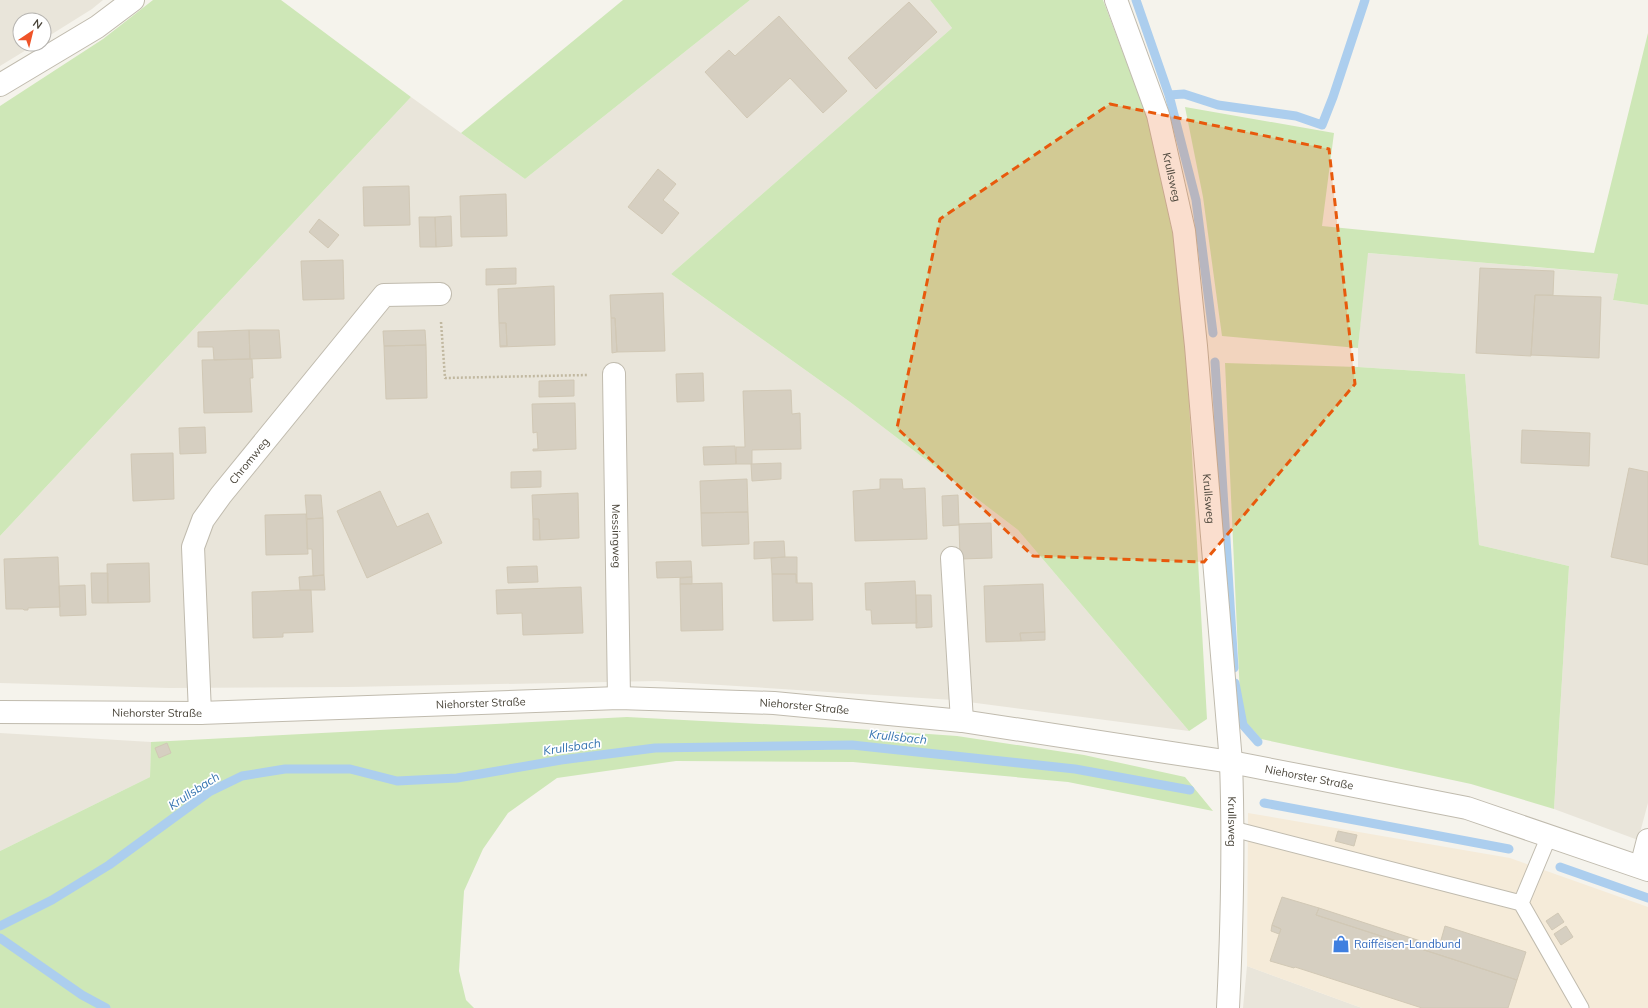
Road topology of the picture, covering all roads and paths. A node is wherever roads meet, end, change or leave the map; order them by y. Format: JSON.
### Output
{"nodes":[{"id":1,"x":133,"y":0,"type":"edge"},
{"id":2,"x":1116,"y":0,"type":"edge"},
{"id":3,"x":0,"y":85,"type":"edge"},
{"id":4,"x":440,"y":294,"type":"joint"},
{"id":5,"x":614,"y":374,"type":"joint"},
{"id":6,"x":952,"y":558,"type":"dead end"},
{"id":7,"x":620,"y":698,"type":"junction"},
{"id":8,"x":0,"y":712,"type":"edge"},
{"id":9,"x":200,"y":713,"type":"junction"},
{"id":10,"x":962,"y":721,"type":"junction"},
{"id":11,"x":1231,"y":762,"type":"junction"},
{"id":12,"x":1233,"y":829,"type":"junction"},
{"id":13,"x":1549,"y":836,"type":"junction"},
{"id":14,"x":1648,"y":840,"type":"edge"},
{"id":15,"x":1644,"y":868,"type":"edge"},
{"id":16,"x":1521,"y":903,"type":"junction"},
{"id":17,"x":1228,"y":1008,"type":"edge"},
{"id":18,"x":1581,"y":1008,"type":"edge"}],
"edges":[{"from":1,"to":3,"type":"street"},
{"from":2,"to":11,"type":"street","name":"Krullsweg"},
{"from":4,"to":5,"type":"path"},
{"from":4,"to":9,"type":"street","name":"Chromweg"},
{"from":5,"to":7,"type":"street","name":"Messingweg"},
{"from":6,"to":10,"type":"street"},
{"from":7,"to":9,"type":"street","name":"Niehorster Straße"},
{"from":7,"to":10,"type":"street","name":"Niehorster Straße"},
{"from":8,"to":9,"type":"street","name":"Niehorster Straße"},
{"from":10,"to":11,"type":"street","name":"Niehorster Straße"},
{"from":11,"to":12,"type":"street","name":"Krullsweg"},
{"from":11,"to":13,"type":"street","name":"Niehorster Straße"},
{"from":12,"to":16,"type":"lane"},
{"from":12,"to":17,"type":"street","name":"Krullsweg"},
{"from":13,"to":15,"type":"street","name":"Niehorster Straße"},
{"from":13,"to":16,"type":"lane"},
{"from":14,"to":15,"type":"street"},
{"from":16,"to":18,"type":"lane"}]}
